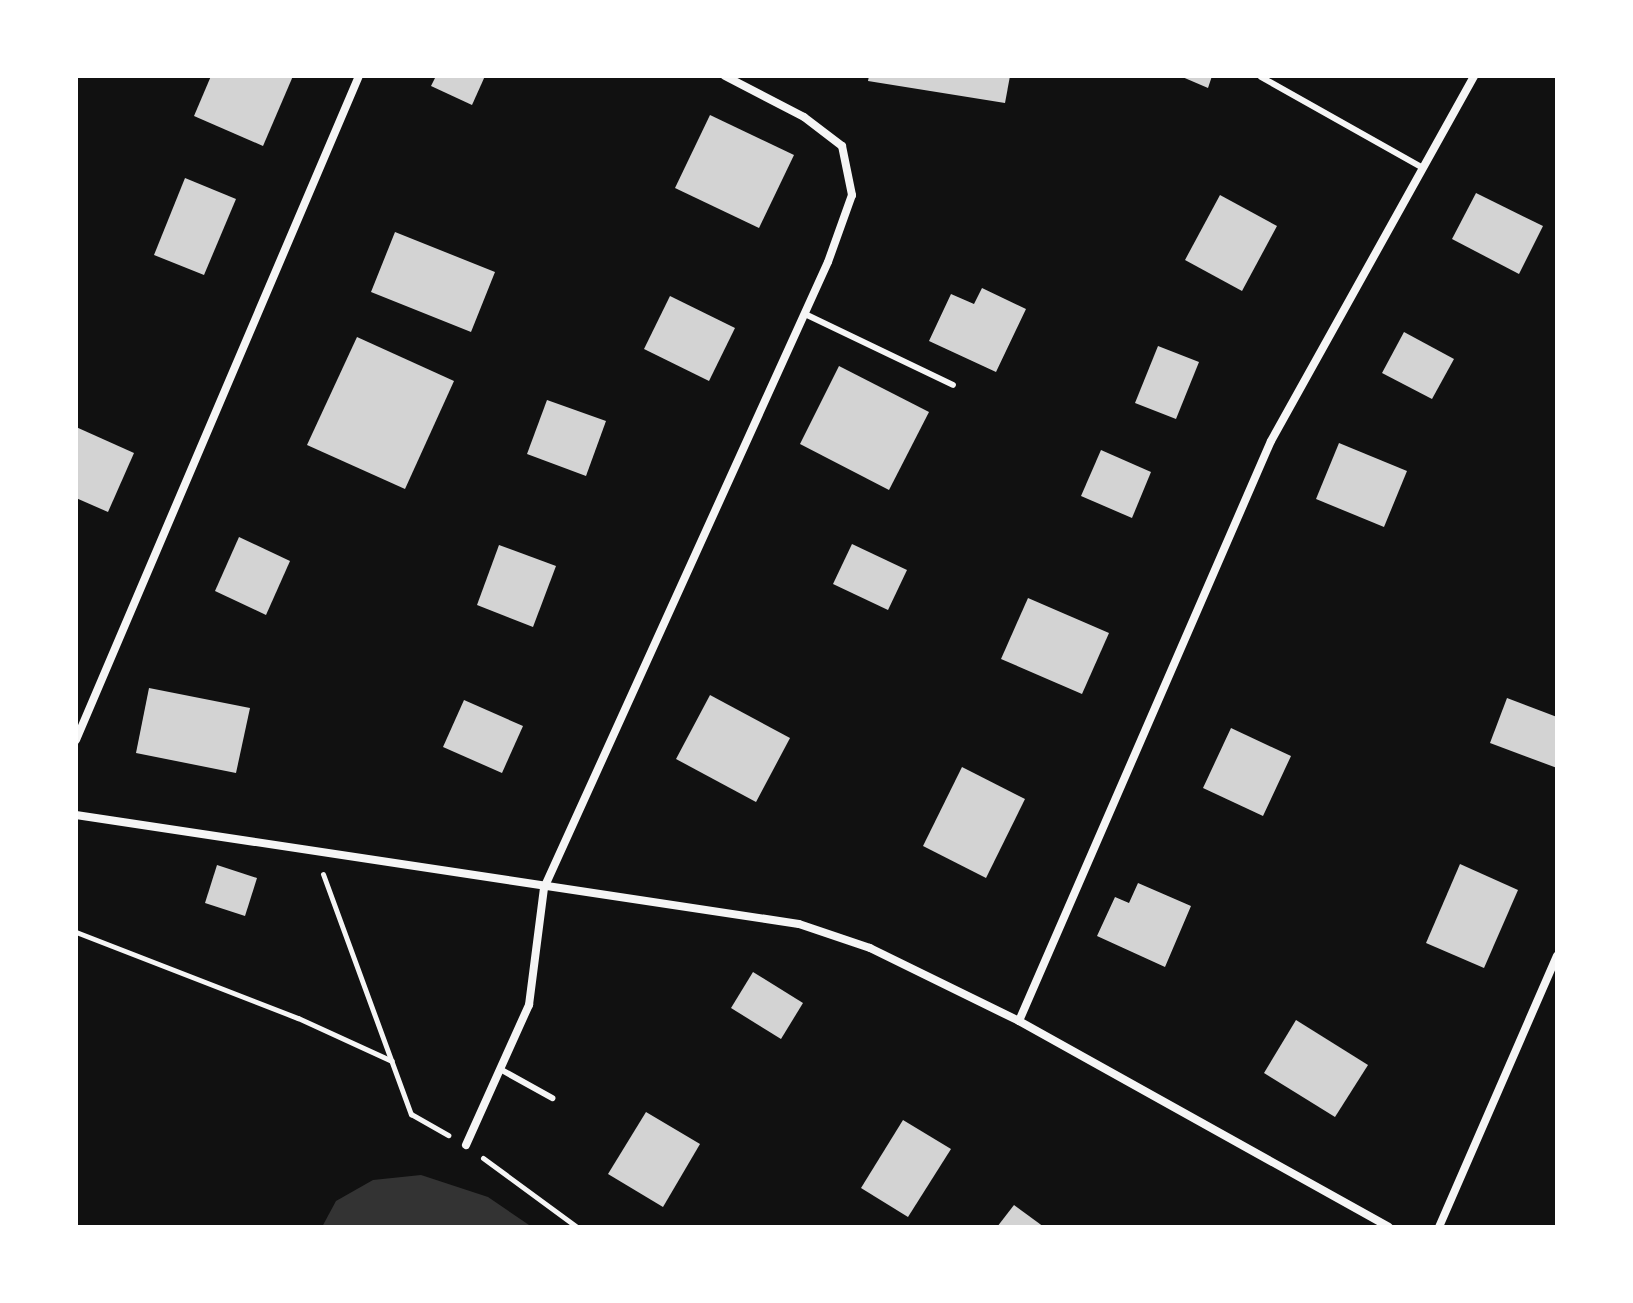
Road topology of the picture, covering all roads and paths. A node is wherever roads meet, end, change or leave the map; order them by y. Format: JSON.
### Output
{"nodes":[{"id":1,"x":359,"y":76,"type":"edge"},
{"id":2,"x":725,"y":76,"type":"edge"},
{"id":3,"x":1474,"y":76,"type":"edge"},
{"id":4,"x":1261,"y":77,"type":"edge"},
{"id":5,"x":1423,"y":168,"type":"junction"},
{"id":6,"x":805,"y":314,"type":"junction"},
{"id":7,"x":953,"y":385,"type":"dead end"},
{"id":8,"x":76,"y":740,"type":"edge"},
{"id":9,"x":76,"y":815,"type":"edge"},
{"id":10,"x":314,"y":851,"type":"junction"},
{"id":11,"x":544,"y":888,"type":"junction"},
{"id":12,"x":76,"y":932,"type":"edge"},
{"id":13,"x":1557,"y":955,"type":"edge"},
{"id":14,"x":1019,"y":1021,"type":"junction"},
{"id":15,"x":392,"y":1061,"type":"junction"},
{"id":16,"x":500,"y":1069,"type":"junction"},
{"id":17,"x":552,"y":1098,"type":"dead end"},
{"id":18,"x":466,"y":1145,"type":"junction"},
{"id":19,"x":577,"y":1227,"type":"edge"},
{"id":20,"x":1389,"y":1227,"type":"edge"},
{"id":21,"x":1439,"y":1227,"type":"edge"}],
"edges":[{"from":1,"to":8,"type":"street"},
{"from":2,"to":6,"type":"street"},
{"from":3,"to":5,"type":"street"},
{"from":4,"to":5,"type":"lane"},
{"from":5,"to":14,"type":"street"},
{"from":6,"to":7,"type":"lane"},
{"from":6,"to":11,"type":"street"},
{"from":9,"to":10,"type":"street"},
{"from":10,"to":11,"type":"street"},
{"from":10,"to":15,"type":"path"},
{"from":11,"to":14,"type":"street"},
{"from":11,"to":16,"type":"street"},
{"from":12,"to":15,"type":"path"},
{"from":13,"to":21,"type":"street"},
{"from":14,"to":20,"type":"street"},
{"from":15,"to":18,"type":"path"},
{"from":16,"to":17,"type":"lane"},
{"from":16,"to":18,"type":"street"},
{"from":18,"to":19,"type":"path"}]}
